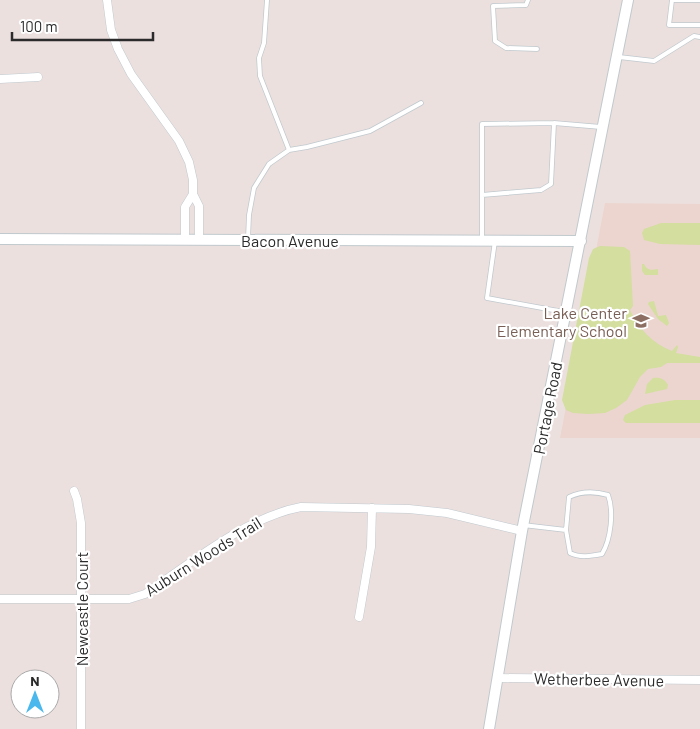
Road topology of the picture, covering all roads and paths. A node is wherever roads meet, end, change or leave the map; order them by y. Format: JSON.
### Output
{"nodes":[{"id":1,"x":107,"y":0,"type":"edge"},
{"id":2,"x":267,"y":0,"type":"edge"},
{"id":3,"x":528,"y":0,"type":"edge"},
{"id":4,"x":628,"y":0,"type":"edge"},
{"id":5,"x":672,"y":0,"type":"edge"},
{"id":6,"x":700,"y":0,"type":"edge"},
{"id":7,"x":700,"y":25,"type":"edge"},
{"id":8,"x":700,"y":38,"type":"edge"},
{"id":9,"x":536,"y":49,"type":"dead end"},
{"id":10,"x":617,"y":56,"type":"junction"},
{"id":11,"x":38,"y":77,"type":"dead end"},
{"id":12,"x":0,"y":79,"type":"edge"},
{"id":13,"x":421,"y":103,"type":"dead end"},
{"id":14,"x":554,"y":123,"type":"junction"},
{"id":15,"x":603,"y":127,"type":"junction"},
{"id":16,"x":289,"y":150,"type":"junction"},
{"id":17,"x":193,"y":194,"type":"junction"},
{"id":18,"x":482,"y":195,"type":"junction"},
{"id":19,"x":0,"y":239,"type":"edge"},
{"id":20,"x":185,"y":240,"type":"junction"},
{"id":21,"x":199,"y":240,"type":"junction"},
{"id":22,"x":248,"y":240,"type":"junction"},
{"id":23,"x":482,"y":241,"type":"junction"},
{"id":24,"x":495,"y":241,"type":"junction"},
{"id":25,"x":581,"y":241,"type":"junction"},
{"id":26,"x":566,"y":312,"type":"junction"},
{"id":27,"x":74,"y":491,"type":"dead end"},
{"id":28,"x":372,"y":508,"type":"junction"},
{"id":29,"x":523,"y":528,"type":"junction"},
{"id":30,"x":566,"y":530,"type":"junction"},
{"id":31,"x":0,"y":599,"type":"edge"},
{"id":32,"x":81,"y":600,"type":"junction"},
{"id":33,"x":359,"y":617,"type":"dead end"},
{"id":34,"x":497,"y":678,"type":"junction"},
{"id":35,"x":700,"y":680,"type":"edge"},
{"id":36,"x":80,"y":729,"type":"edge"},
{"id":37,"x":489,"y":729,"type":"edge"}],
"edges":[{"from":1,"to":17,"type":"street"},
{"from":2,"to":16,"type":"lane"},
{"from":3,"to":9,"type":"lane"},
{"from":4,"to":10,"type":"street","name":"Portage Road"},
{"from":5,"to":6,"type":"lane"},
{"from":5,"to":7,"type":"lane"},
{"from":8,"to":10,"type":"lane"},
{"from":10,"to":15,"type":"street","name":"Portage Road"},
{"from":11,"to":12,"type":"street"},
{"from":13,"to":16,"type":"lane"},
{"from":14,"to":15,"type":"lane"},
{"from":14,"to":18,"type":"lane"},
{"from":14,"to":18,"type":"lane"},
{"from":15,"to":25,"type":"street","name":"Portage Road"},
{"from":16,"to":22,"type":"lane"},
{"from":17,"to":20,"type":"street"},
{"from":17,"to":21,"type":"street"},
{"from":18,"to":23,"type":"lane"},
{"from":19,"to":20,"type":"street","name":"Bacon Avenue"},
{"from":20,"to":21,"type":"street","name":"Bacon Avenue"},
{"from":21,"to":22,"type":"street","name":"Bacon Avenue"},
{"from":22,"to":23,"type":"street","name":"Bacon Avenue"},
{"from":23,"to":24,"type":"street","name":"Bacon Avenue"},
{"from":24,"to":25,"type":"street","name":"Bacon Avenue"},
{"from":24,"to":26,"type":"lane"},
{"from":25,"to":26,"type":"street","name":"Portage Road"},
{"from":26,"to":29,"type":"street","name":"Portage Road"},
{"from":27,"to":32,"type":"street","name":"Newcastle Court"},
{"from":28,"to":29,"type":"street","name":"Auburn Woods Trail"},
{"from":28,"to":32,"type":"street","name":"Auburn Woods Trail"},
{"from":28,"to":33,"type":"street"},
{"from":29,"to":30,"type":"lane"},
{"from":29,"to":34,"type":"street","name":"Portage Road"},
{"from":30,"to":30,"type":"lane"},
{"from":31,"to":32,"type":"street","name":"Auburn Woods Trail"},
{"from":32,"to":36,"type":"street","name":"Newcastle Court"},
{"from":34,"to":35,"type":"street","name":"Wetherbee Avenue"},
{"from":34,"to":37,"type":"street","name":"Portage Road"}]}
